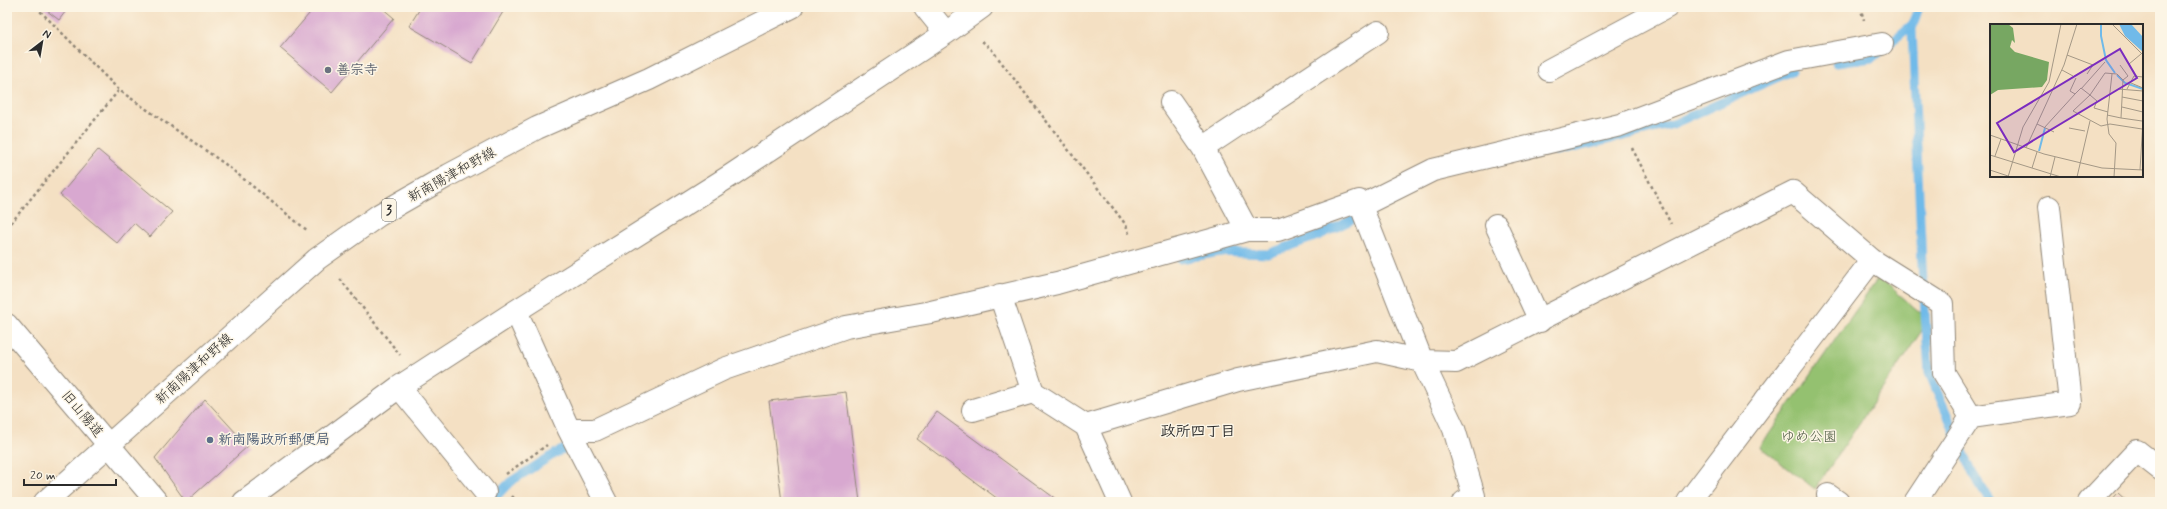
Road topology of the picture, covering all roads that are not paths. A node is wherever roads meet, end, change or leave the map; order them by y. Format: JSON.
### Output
{"nodes":[{"id":1,"x":792,"y":7,"type":"edge"},
{"id":2,"x":925,"y":7,"type":"edge"},
{"id":3,"x":982,"y":7,"type":"edge"},
{"id":4,"x":1667,"y":7,"type":"edge"},
{"id":5,"x":953,"y":28,"type":"junction"},
{"id":6,"x":1378,"y":32,"type":"dead end"},
{"id":7,"x":1882,"y":44,"type":"dead end"},
{"id":8,"x":1549,"y":70,"type":"dead end"},
{"id":9,"x":1171,"y":102,"type":"dead end"},
{"id":10,"x":1203,"y":148,"type":"junction"},
{"id":11,"x":1361,"y":206,"type":"junction"},
{"id":12,"x":2049,"y":207,"type":"dead end"},
{"id":13,"x":1496,"y":225,"type":"dead end"},
{"id":14,"x":1247,"y":230,"type":"junction"},
{"id":15,"x":1872,"y":260,"type":"junction"},
{"id":16,"x":1000,"y":295,"type":"junction"},
{"id":17,"x":516,"y":311,"type":"junction"},
{"id":18,"x":1540,"y":321,"type":"junction"},
{"id":19,"x":7,"y":325,"type":"edge"},
{"id":20,"x":1422,"y":361,"type":"junction"},
{"id":21,"x":408,"y":381,"type":"junction"},
{"id":22,"x":1033,"y":392,"type":"junction"},
{"id":23,"x":973,"y":410,"type":"dead end"},
{"id":24,"x":1971,"y":417,"type":"junction"},
{"id":25,"x":1086,"y":426,"type":"junction"},
{"id":26,"x":569,"y":430,"type":"junction"},
{"id":27,"x":109,"y":446,"type":"junction"},
{"id":28,"x":2160,"y":469,"type":"edge"},
{"id":29,"x":485,"y":492,"type":"road end"},
{"id":30,"x":45,"y":502,"type":"edge"},
{"id":31,"x":157,"y":502,"type":"edge"},
{"id":32,"x":244,"y":502,"type":"edge"},
{"id":33,"x":606,"y":502,"type":"edge"},
{"id":34,"x":1120,"y":502,"type":"edge"},
{"id":35,"x":1464,"y":502,"type":"edge"},
{"id":36,"x":1688,"y":502,"type":"edge"},
{"id":37,"x":1915,"y":502,"type":"edge"},
{"id":38,"x":2089,"y":502,"type":"edge"}],
"edges":[{"from":1,"to":27,"type":"street","name":"新南陽津和野線","number":"3"},
{"from":2,"to":5,"type":"street"},
{"from":3,"to":5,"type":"street"},
{"from":4,"to":8,"type":"street"},
{"from":5,"to":17,"type":"street"},
{"from":6,"to":10,"type":"street"},
{"from":7,"to":11,"type":"street"},
{"from":9,"to":10,"type":"street"},
{"from":10,"to":14,"type":"street"},
{"from":11,"to":14,"type":"street"},
{"from":11,"to":20,"type":"street"},
{"from":12,"to":24,"type":"street"},
{"from":13,"to":18,"type":"street"},
{"from":14,"to":16,"type":"street"},
{"from":15,"to":18,"type":"street"},
{"from":15,"to":24,"type":"street"},
{"from":15,"to":36,"type":"street"},
{"from":16,"to":22,"type":"street"},
{"from":16,"to":26,"type":"street"},
{"from":17,"to":21,"type":"street"},
{"from":17,"to":26,"type":"street"},
{"from":18,"to":20,"type":"street"},
{"from":19,"to":27,"type":"street","name":"旧山陽道"},
{"from":20,"to":25,"type":"street"},
{"from":20,"to":35,"type":"street"},
{"from":21,"to":29,"type":"street"},
{"from":21,"to":32,"type":"street"},
{"from":22,"to":23,"type":"street"},
{"from":22,"to":25,"type":"street"},
{"from":24,"to":37,"type":"street"},
{"from":25,"to":34,"type":"street"},
{"from":26,"to":33,"type":"street"},
{"from":27,"to":30,"type":"street","name":"新南陽津和野線","number":"3"},
{"from":27,"to":31,"type":"street","name":"旧山陽道"},
{"from":28,"to":38,"type":"street"}]}
